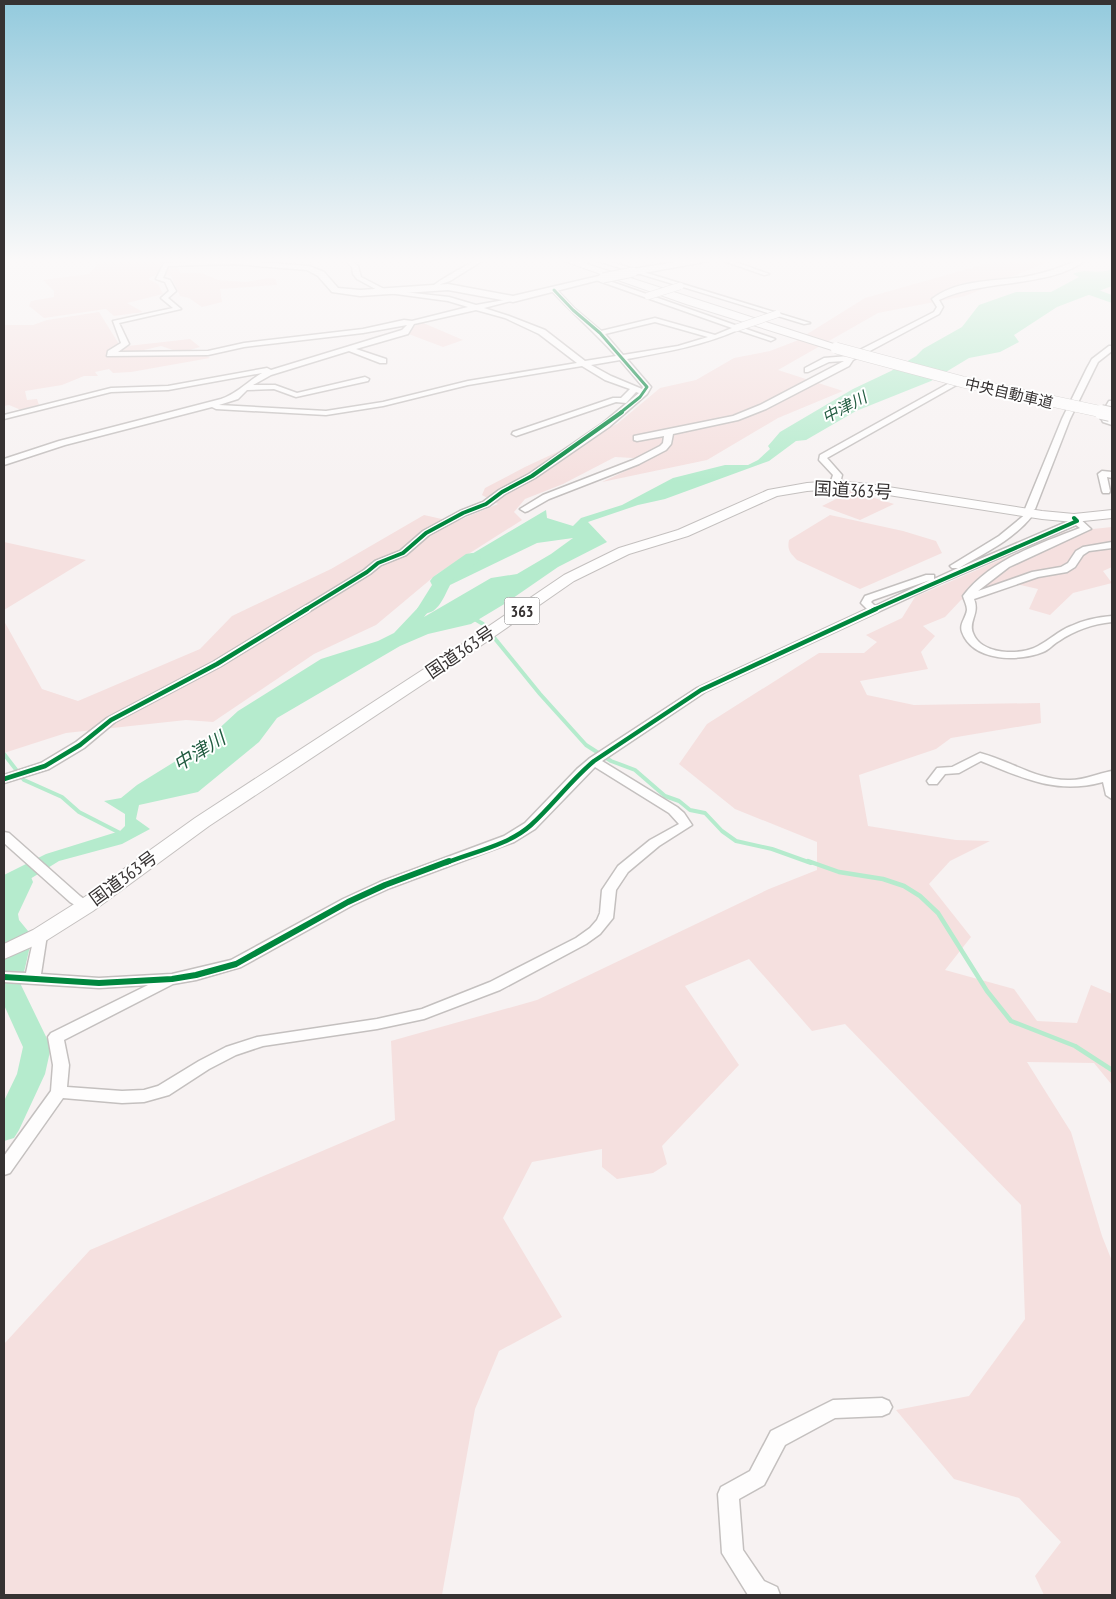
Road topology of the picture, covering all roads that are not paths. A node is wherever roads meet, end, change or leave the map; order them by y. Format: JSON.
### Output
{"nodes":[{"id":1,"x":600,"y":333,"type":"edge"},
{"id":2,"x":121,"y":334,"type":"edge"},
{"id":3,"x":341,"y":334,"type":"edge"},
{"id":4,"x":399,"y":334,"type":"edge"},
{"id":5,"x":544,"y":334,"type":"edge"},
{"id":6,"x":704,"y":334,"type":"edge"},
{"id":7,"x":724,"y":334,"type":"edge"},
{"id":8,"x":754,"y":334,"type":"edge"},
{"id":9,"x":795,"y":334,"type":"edge"},
{"id":10,"x":799,"y":334,"type":"edge"},
{"id":11,"x":897,"y":334,"type":"edge"},
{"id":12,"x":716,"y":337,"type":"junction"},
{"id":13,"x":771,"y":339,"type":"dead end"},
{"id":14,"x":839,"y":347,"type":"junction"},
{"id":15,"x":1112,"y":348,"type":"edge"},
{"id":16,"x":350,"y":349,"type":"junction"},
{"id":17,"x":619,"y":358,"type":"junction"},
{"id":18,"x":850,"y":358,"type":"junction"},
{"id":19,"x":383,"y":361,"type":"dead end"},
{"id":20,"x":582,"y":363,"type":"junction"},
{"id":21,"x":275,"y":370,"type":"junction"},
{"id":22,"x":808,"y":370,"type":"dead end"},
{"id":23,"x":365,"y":379,"type":"dead end"},
{"id":24,"x":956,"y":383,"type":"dead end"},
{"id":25,"x":247,"y":388,"type":"junction"},
{"id":26,"x":639,"y":391,"type":"junction"},
{"id":27,"x":208,"y":407,"type":"junction"},
{"id":28,"x":1112,"y":413,"type":"edge"},
{"id":29,"x":4,"y":417,"type":"edge"},
{"id":30,"x":669,"y":433,"type":"junction"},
{"id":31,"x":516,"y":434,"type":"dead end"},
{"id":32,"x":637,"y":438,"type":"dead end"},
{"id":33,"x":4,"y":462,"type":"edge"},
{"id":34,"x":1112,"y":475,"type":"edge"},
{"id":35,"x":836,"y":486,"type":"junction"},
{"id":36,"x":1106,"y":491,"type":"dead end"},
{"id":37,"x":524,"y":509,"type":"dead end"},
{"id":38,"x":1112,"y":514,"type":"edge"},
{"id":39,"x":1075,"y":519,"type":"junction"},
{"id":40,"x":1112,"y":545,"type":"edge"},
{"id":41,"x":968,"y":598,"type":"junction"},
{"id":42,"x":875,"y":611,"type":"junction"},
{"id":43,"x":1112,"y":619,"type":"edge"},
{"id":44,"x":594,"y":762,"type":"junction"},
{"id":45,"x":1111,"y":775,"type":"edge"},
{"id":46,"x":4,"y":779,"type":"edge"},
{"id":47,"x":932,"y":781,"type":"dead end"},
{"id":48,"x":1112,"y":795,"type":"edge"},
{"id":49,"x":5,"y":837,"type":"edge"},
{"id":50,"x":80,"y":902,"type":"junction"},
{"id":51,"x":40,"y":935,"type":"junction"},
{"id":52,"x":4,"y":952,"type":"edge"},
{"id":53,"x":4,"y":976,"type":"edge"},
{"id":54,"x":33,"y":978,"type":"junction"},
{"id":55,"x":172,"y":979,"type":"junction"},
{"id":56,"x":59,"y":1092,"type":"junction"},
{"id":57,"x":4,"y":1168,"type":"edge"},
{"id":58,"x":882,"y":1407,"type":"dead end"},
{"id":59,"x":769,"y":1595,"type":"edge"}],
"edges":[{"from":1,"to":17,"type":"street"},
{"from":2,"to":3,"type":"street"},
{"from":4,"to":16,"type":"street"},
{"from":5,"to":20,"type":"street"},
{"from":6,"to":12,"type":"street"},
{"from":7,"to":12,"type":"street"},
{"from":8,"to":13,"type":"street"},
{"from":9,"to":14,"type":"highway","name":"中央自動車道"},
{"from":10,"to":14,"type":"highway","name":"中央自動車道"},
{"from":11,"to":18,"type":"street"},
{"from":12,"to":17,"type":"street"},
{"from":14,"to":28,"type":"highway","name":"中央自動車道","bridge":true},
{"from":15,"to":42,"type":"street"},
{"from":16,"to":19,"type":"street"},
{"from":16,"to":21,"type":"street"},
{"from":17,"to":20,"type":"street"},
{"from":17,"to":26,"type":"street"},
{"from":18,"to":22,"type":"street"},
{"from":18,"to":30,"type":"street"},
{"from":20,"to":26,"type":"street"},
{"from":20,"to":27,"type":"street"},
{"from":21,"to":25,"type":"street"},
{"from":21,"to":29,"type":"street"},
{"from":23,"to":25,"type":"street"},
{"from":24,"to":35,"type":"street"},
{"from":25,"to":27,"type":"street"},
{"from":26,"to":31,"type":"street"},
{"from":26,"to":46,"type":"street"},
{"from":27,"to":33,"type":"street"},
{"from":30,"to":32,"type":"street"},
{"from":30,"to":37,"type":"street"},
{"from":34,"to":36,"type":"street"},
{"from":35,"to":39,"type":"highway","name":"国道363号","number":"363"},
{"from":35,"to":50,"type":"highway","name":"国道363号","number":"363"},
{"from":38,"to":39,"type":"highway","name":"国道363号","number":"363"},
{"from":39,"to":41,"type":"street"},
{"from":39,"to":42,"type":"street"},
{"from":40,"to":41,"type":"street"},
{"from":41,"to":43,"type":"street"},
{"from":42,"to":44,"type":"street"},
{"from":44,"to":55,"type":"street"},
{"from":44,"to":56,"type":"street"},
{"from":45,"to":47,"type":"street"},
{"from":45,"to":48,"type":"street"},
{"from":49,"to":50,"type":"street"},
{"from":50,"to":51,"type":"highway","name":"国道363号","number":"363"},
{"from":51,"to":52,"type":"highway","name":"国道363号","number":"363"},
{"from":51,"to":54,"type":"street"},
{"from":53,"to":54,"type":"street"},
{"from":54,"to":55,"type":"street"},
{"from":55,"to":56,"type":"street"},
{"from":56,"to":57,"type":"street"},
{"from":58,"to":59,"type":"street"}]}
